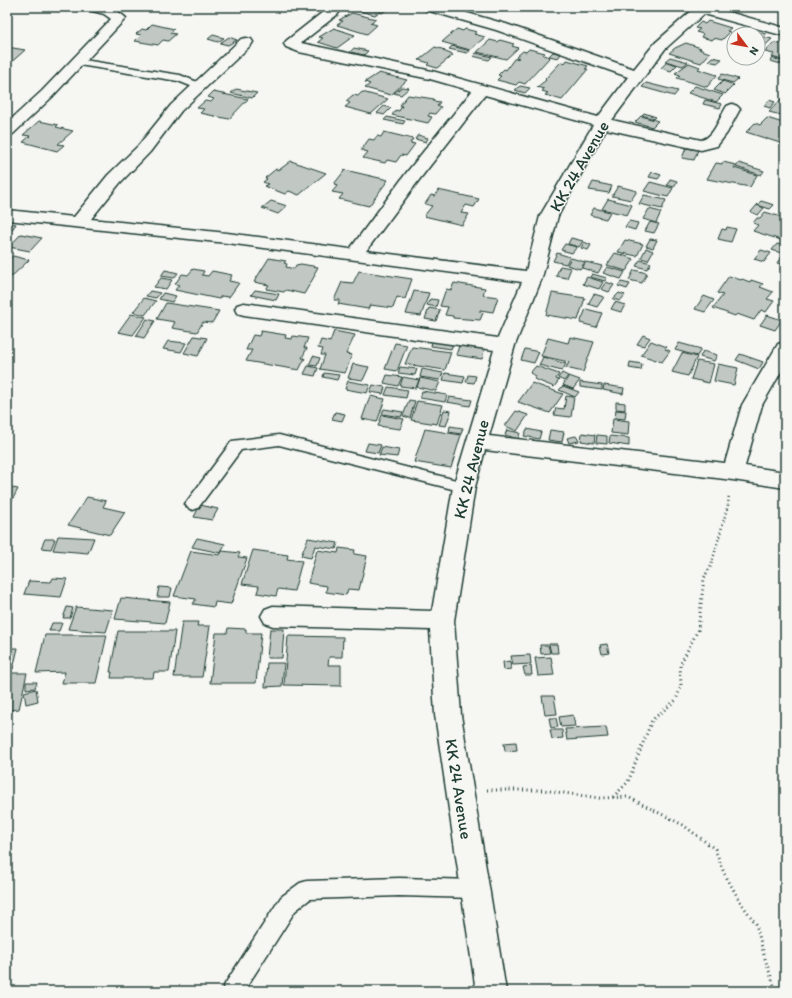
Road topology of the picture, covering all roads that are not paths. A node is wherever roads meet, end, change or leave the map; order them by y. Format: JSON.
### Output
{"nodes":[{"id":1,"x":94,"y":7,"type":"edge"},
{"id":2,"x":431,"y":7,"type":"edge"},
{"id":3,"x":703,"y":8,"type":"edge"},
{"id":4,"x":333,"y":11,"type":"dead end"},
{"id":5,"x":785,"y":32,"type":"edge"},
{"id":6,"x":246,"y":42,"type":"dead end"},
{"id":7,"x":77,"y":62,"type":"junction"},
{"id":8,"x":637,"y":75,"type":"junction"},
{"id":9,"x":198,"y":86,"type":"junction"},
{"id":10,"x":481,"y":90,"type":"junction"},
{"id":11,"x":732,"y":108,"type":"dead end"},
{"id":12,"x":602,"y":123,"type":"junction"},
{"id":13,"x":7,"y":131,"type":"edge"},
{"id":14,"x":7,"y":215,"type":"edge"},
{"id":15,"x":78,"y":223,"type":"junction"},
{"id":16,"x":355,"y":254,"type":"junction"},
{"id":17,"x":533,"y":278,"type":"junction"},
{"id":18,"x":244,"y":310,"type":"dead end"},
{"id":19,"x":505,"y":345,"type":"junction"},
{"id":20,"x":785,"y":348,"type":"edge"},
{"id":21,"x":477,"y":442,"type":"junction"},
{"id":22,"x":733,"y":472,"type":"junction"},
{"id":23,"x":785,"y":480,"type":"edge"},
{"id":24,"x":464,"y":487,"type":"junction"},
{"id":25,"x":193,"y":504,"type":"dead end"},
{"id":26,"x":273,"y":616,"type":"dead end"},
{"id":27,"x":442,"y":621,"type":"junction"},
{"id":28,"x":475,"y":888,"type":"junction"},
{"id":29,"x":232,"y":991,"type":"edge"},
{"id":30,"x":491,"y":991,"type":"edge"}],
"edges":[{"from":1,"to":7,"type":"street"},
{"from":2,"to":8,"type":"street"},
{"from":3,"to":5,"type":"street"},
{"from":3,"to":8,"type":"street","name":"KK 24 Avenue"},
{"from":4,"to":10,"type":"street"},
{"from":6,"to":9,"type":"street"},
{"from":7,"to":9,"type":"lane"},
{"from":7,"to":13,"type":"street"},
{"from":8,"to":12,"type":"street","name":"KK 24 Avenue"},
{"from":9,"to":15,"type":"street"},
{"from":10,"to":12,"type":"street"},
{"from":10,"to":16,"type":"street"},
{"from":11,"to":12,"type":"street"},
{"from":12,"to":17,"type":"street","name":"KK 24 Avenue"},
{"from":14,"to":15,"type":"street"},
{"from":15,"to":16,"type":"street"},
{"from":16,"to":17,"type":"street"},
{"from":17,"to":19,"type":"street","name":"KK 24 Avenue"},
{"from":18,"to":19,"type":"street"},
{"from":19,"to":21,"type":"street","name":"KK 24 Avenue"},
{"from":20,"to":22,"type":"street"},
{"from":21,"to":22,"type":"street"},
{"from":21,"to":24,"type":"street","name":"KK 24 Avenue"},
{"from":22,"to":23,"type":"street"},
{"from":24,"to":25,"type":"lane"},
{"from":24,"to":27,"type":"street","name":"KK 24 Avenue"},
{"from":26,"to":27,"type":"street"},
{"from":27,"to":28,"type":"street","name":"KK 24 Avenue"},
{"from":28,"to":29,"type":"lane"},
{"from":28,"to":30,"type":"street","name":"KK 24 Avenue"}]}
